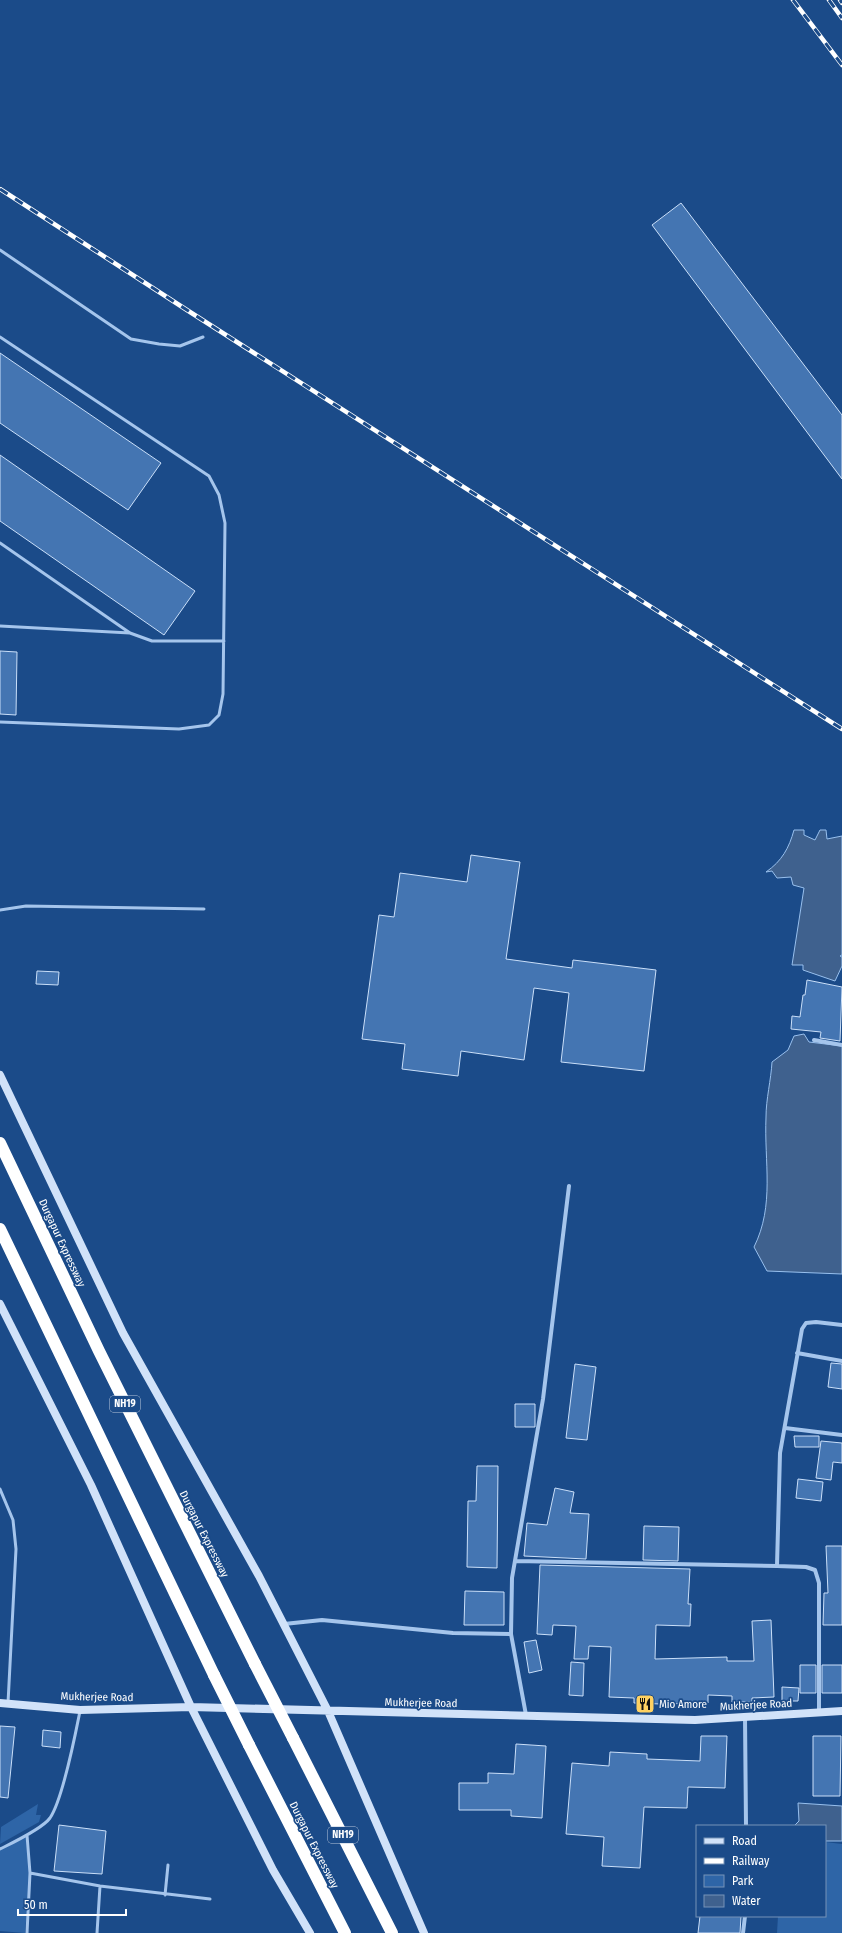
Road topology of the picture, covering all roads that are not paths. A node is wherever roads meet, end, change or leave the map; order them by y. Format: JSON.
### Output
{"nodes":[{"id":1,"x":0,"y":250,"type":"edge"},
{"id":2,"x":203,"y":336,"type":"dead end"},
{"id":3,"x":0,"y":337,"type":"edge"},
{"id":4,"x":0,"y":543,"type":"edge"},
{"id":5,"x":0,"y":626,"type":"edge"},
{"id":6,"x":130,"y":633,"type":"junction"},
{"id":7,"x":224,"y":640,"type":"junction"},
{"id":8,"x":0,"y":722,"type":"edge"},
{"id":9,"x":204,"y":909,"type":"dead end"},
{"id":10,"x":0,"y":910,"type":"edge"},
{"id":11,"x":814,"y":1040,"type":"dead end"},
{"id":12,"x":842,"y":1045,"type":"edge"},
{"id":13,"x":0,"y":1075,"type":"edge"},
{"id":14,"x":0,"y":1143,"type":"edge"},
{"id":15,"x":569,"y":1186,"type":"dead end"},
{"id":16,"x":0,"y":1229,"type":"edge"},
{"id":17,"x":0,"y":1304,"type":"edge"},
{"id":18,"x":842,"y":1325,"type":"edge"},
{"id":19,"x":797,"y":1353,"type":"junction"},
{"id":20,"x":842,"y":1361,"type":"edge"},
{"id":21,"x":785,"y":1428,"type":"junction"},
{"id":22,"x":842,"y":1435,"type":"edge"},
{"id":23,"x":0,"y":1489,"type":"edge"},
{"id":24,"x":516,"y":1561,"type":"junction"},
{"id":25,"x":777,"y":1566,"type":"junction"},
{"id":26,"x":284,"y":1624,"type":"junction"},
{"id":27,"x":511,"y":1634,"type":"junction"},
{"id":28,"x":4,"y":1703,"type":"edge"},
{"id":29,"x":191,"y":1707,"type":"junction"},
{"id":30,"x":80,"y":1710,"type":"junction"},
{"id":31,"x":328,"y":1711,"type":"junction"},
{"id":32,"x":842,"y":1711,"type":"edge"},
{"id":33,"x":819,"y":1713,"type":"junction"},
{"id":34,"x":526,"y":1717,"type":"junction"},
{"id":35,"x":745,"y":1717,"type":"junction"},
{"id":36,"x":746,"y":1825,"type":"edge"},
{"id":37,"x":27,"y":1835,"type":"junction"},
{"id":38,"x":0,"y":1849,"type":"edge"},
{"id":39,"x":168,"y":1865,"type":"dead end"},
{"id":40,"x":30,"y":1873,"type":"junction"},
{"id":41,"x":100,"y":1886,"type":"junction"},
{"id":42,"x":165,"y":1895,"type":"junction"},
{"id":43,"x":210,"y":1899,"type":"dead end"},
{"id":44,"x":745,"y":1917,"type":"edge"},
{"id":45,"x":27,"y":1933,"type":"edge"},
{"id":46,"x":97,"y":1933,"type":"edge"},
{"id":47,"x":310,"y":1933,"type":"edge"},
{"id":48,"x":344,"y":1933,"type":"edge"},
{"id":49,"x":392,"y":1933,"type":"edge"},
{"id":50,"x":424,"y":1933,"type":"edge"},
{"id":51,"x":743,"y":1933,"type":"edge"}],
"edges":[{"from":1,"to":2,"type":"lane"},
{"from":3,"to":7,"type":"lane"},
{"from":4,"to":6,"type":"lane"},
{"from":5,"to":6,"type":"lane"},
{"from":6,"to":7,"type":"lane"},
{"from":7,"to":8,"type":"lane"},
{"from":9,"to":10,"type":"lane"},
{"from":11,"to":12,"type":"street"},
{"from":13,"to":26,"type":"street"},
{"from":14,"to":49,"type":"highway","name":"Durgapur Expressway","number":"NH19","bridge":true},
{"from":15,"to":24,"type":"street"},
{"from":16,"to":48,"type":"highway","name":"Durgapur Expressway","bridge":true},
{"from":17,"to":29,"type":"street"},
{"from":18,"to":19,"type":"street"},
{"from":19,"to":20,"type":"street"},
{"from":19,"to":21,"type":"street"},
{"from":21,"to":22,"type":"street"},
{"from":21,"to":25,"type":"street"},
{"from":23,"to":28,"type":"lane"},
{"from":24,"to":25,"type":"street"},
{"from":24,"to":27,"type":"street"},
{"from":25,"to":33,"type":"street"},
{"from":26,"to":27,"type":"street"},
{"from":26,"to":31,"type":"street"},
{"from":27,"to":34,"type":"street"},
{"from":28,"to":30,"type":"street","name":"Mukherjee Road"},
{"from":29,"to":30,"type":"street","name":"Mukherjee Road"},
{"from":29,"to":31,"type":"street","name":"Mukherjee Road"},
{"from":29,"to":47,"type":"street"},
{"from":30,"to":37,"type":"lane"},
{"from":31,"to":34,"type":"street","name":"Mukherjee Road"},
{"from":31,"to":50,"type":"street"},
{"from":32,"to":33,"type":"street","name":"Mukherjee Road"},
{"from":33,"to":35,"type":"street","name":"Mukherjee Road"},
{"from":34,"to":35,"type":"street","name":"Mukherjee Road"},
{"from":35,"to":36,"type":"street"},
{"from":37,"to":38,"type":"lane"},
{"from":37,"to":40,"type":"lane"},
{"from":39,"to":42,"type":"lane"},
{"from":40,"to":41,"type":"lane"},
{"from":40,"to":45,"type":"lane"},
{"from":41,"to":42,"type":"lane"},
{"from":41,"to":46,"type":"lane"},
{"from":42,"to":43,"type":"lane"},
{"from":44,"to":51,"type":"street"}]}
